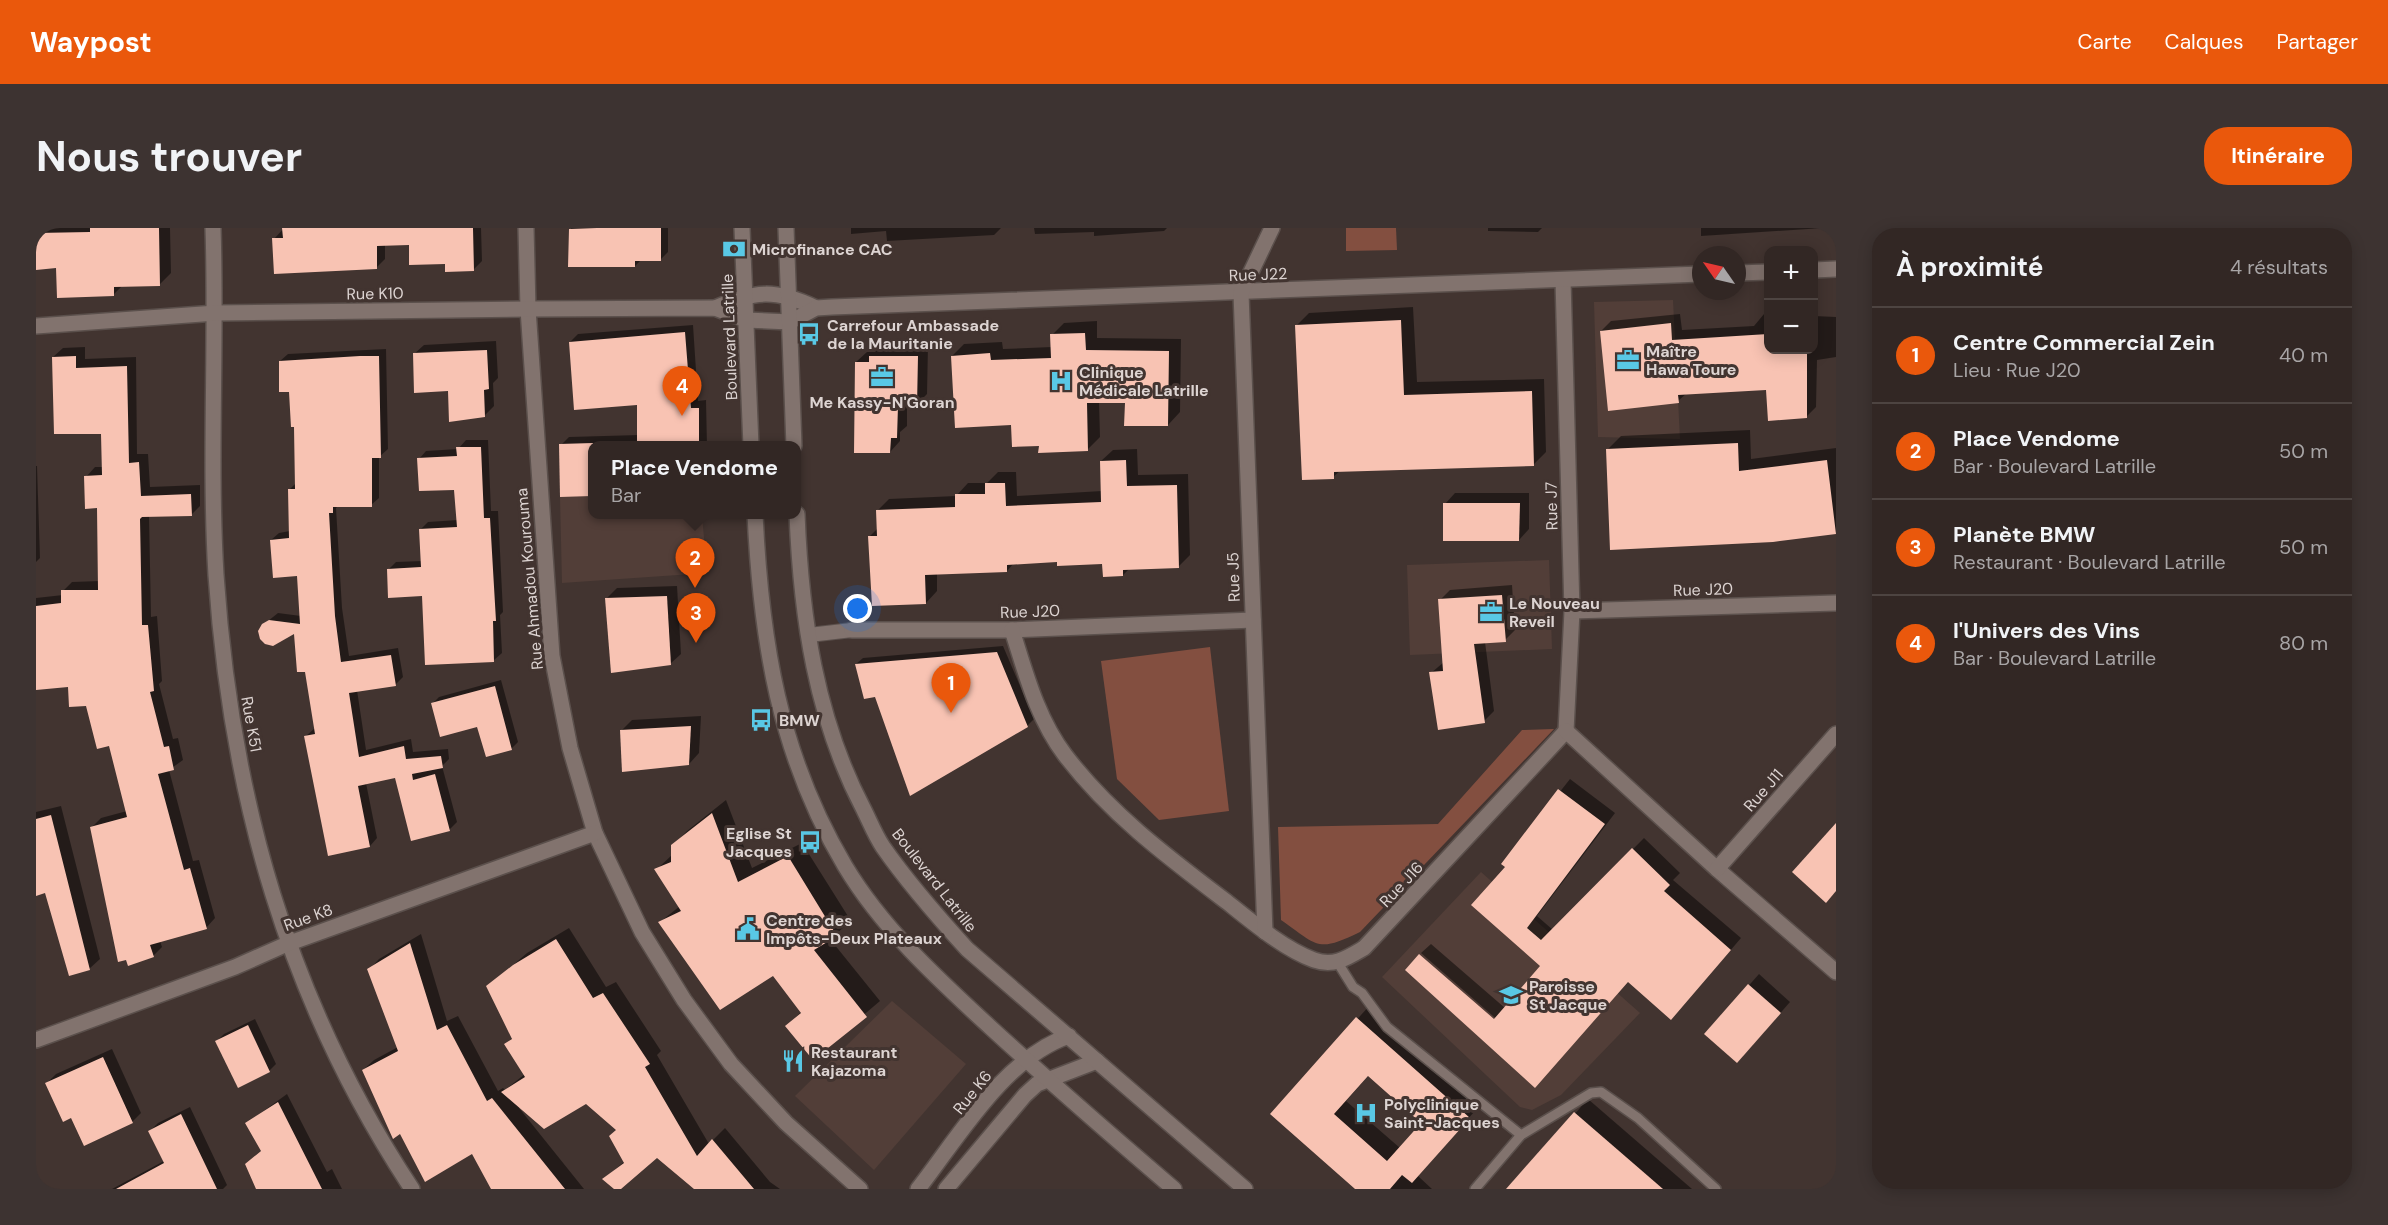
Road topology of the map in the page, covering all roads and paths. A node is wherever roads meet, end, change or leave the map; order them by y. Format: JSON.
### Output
{"nodes":[{"id":1,"x":213,"y":228,"type":"edge"},
{"id":2,"x":526,"y":228,"type":"edge"},
{"id":3,"x":742,"y":228,"type":"edge"},
{"id":4,"x":786,"y":228,"type":"edge"},
{"id":5,"x":1272,"y":228,"type":"edge"},
{"id":6,"x":1836,"y":269,"type":"edge"},
{"id":7,"x":1818,"y":270,"type":"edge"},
{"id":8,"x":1764,"y":272,"type":"edge"},
{"id":9,"x":1746,"y":273,"type":"edge"},
{"id":10,"x":1692,"y":274,"type":"edge"},
{"id":11,"x":1563,"y":280,"type":"junction"},
{"id":12,"x":1241,"y":292,"type":"junction"},
{"id":13,"x":745,"y":295,"type":"junction"},
{"id":14,"x":790,"y":296,"type":"junction"},
{"id":15,"x":715,"y":308,"type":"junction"},
{"id":16,"x":816,"y":308,"type":"junction"},
{"id":17,"x":528,"y":309,"type":"junction"},
{"id":18,"x":216,"y":313,"type":"junction"},
{"id":19,"x":746,"y":320,"type":"junction"},
{"id":20,"x":790,"y":322,"type":"junction"},
{"id":21,"x":36,"y":327,"type":"edge"},
{"id":22,"x":751,"y":441,"type":"edge"},
{"id":23,"x":794,"y":441,"type":"edge"},
{"id":24,"x":755,"y":519,"type":"edge"},
{"id":25,"x":797,"y":519,"type":"edge"},
{"id":26,"x":1836,"y":603,"type":"edge"},
{"id":27,"x":1572,"y":611,"type":"junction"},
{"id":28,"x":1253,"y":620,"type":"junction"},
{"id":29,"x":852,"y":630,"type":"joint"},
{"id":30,"x":1012,"y":630,"type":"junction"},
{"id":31,"x":809,"y":635,"type":"junction"},
{"id":32,"x":1566,"y":731,"type":"junction"},
{"id":33,"x":1836,"y":734,"type":"edge"},
{"id":34,"x":595,"y":833,"type":"junction"},
{"id":35,"x":1717,"y":869,"type":"junction"},
{"id":36,"x":1265,"y":932,"type":"junction"},
{"id":37,"x":287,"y":944,"type":"junction"},
{"id":38,"x":1338,"y":963,"type":"junction"},
{"id":39,"x":1836,"y":972,"type":"edge"},
{"id":40,"x":1069,"y":1036,"type":"junction"},
{"id":41,"x":36,"y":1040,"type":"edge"},
{"id":42,"x":1025,"y":1059,"type":"junction"},
{"id":43,"x":1097,"y":1061,"type":"junction"},
{"id":44,"x":1047,"y":1080,"type":"junction"},
{"id":45,"x":1521,"y":1135,"type":"junction"},
{"id":46,"x":412,"y":1189,"type":"edge"},
{"id":47,"x":860,"y":1189,"type":"edge"},
{"id":48,"x":918,"y":1189,"type":"edge"},
{"id":49,"x":946,"y":1189,"type":"edge"},
{"id":50,"x":1174,"y":1189,"type":"edge"},
{"id":51,"x":1245,"y":1189,"type":"edge"},
{"id":52,"x":1475,"y":1189,"type":"edge"},
{"id":53,"x":1716,"y":1189,"type":"edge"}],
"edges":[{"from":1,"to":18,"type":"street","name":"Rue K51"},
{"from":2,"to":17,"type":"street","name":"Rue Ahmadou Kourouma"},
{"from":3,"to":13,"type":"street","name":"Boulevard Latrille"},
{"from":4,"to":14,"type":"street"},
{"from":5,"to":12,"type":"street","name":"Rue J5"},
{"from":6,"to":7,"type":"street"},
{"from":8,"to":9,"type":"street"},
{"from":10,"to":11,"type":"street","name":"Rue J22"},
{"from":11,"to":12,"type":"street","name":"Rue J22"},
{"from":11,"to":27,"type":"street","name":"Rue J7"},
{"from":12,"to":16,"type":"street","name":"Rue J22"},
{"from":12,"to":28,"type":"street","name":"Rue J5"},
{"from":13,"to":14,"type":"street","name":"Rue J22"},
{"from":13,"to":15,"type":"street","name":"Rue J22"},
{"from":13,"to":19,"type":"street","name":"Boulevard Latrille"},
{"from":14,"to":16,"type":"street","name":"Rue J22"},
{"from":14,"to":20,"type":"street"},
{"from":15,"to":17,"type":"street","name":"Rue K10"},
{"from":15,"to":19,"type":"street"},
{"from":16,"to":20,"type":"street","name":"Rue J22"},
{"from":17,"to":18,"type":"street","name":"Rue K10"},
{"from":17,"to":34,"type":"street","name":"Rue Ahmadou Kourouma"},
{"from":18,"to":21,"type":"street","name":"Rue K10"},
{"from":18,"to":37,"type":"street","name":"Rue K51"},
{"from":19,"to":20,"type":"street"},
{"from":19,"to":22,"type":"street","name":"Boulevard Latrille"},
{"from":20,"to":23,"type":"street"},
{"from":24,"to":42,"type":"street"},
{"from":25,"to":31,"type":"street","name":"Boulevard Latrille"},
{"from":26,"to":27,"type":"street","name":"Rue J20"},
{"from":27,"to":32,"type":"street","name":"Rue J7"},
{"from":28,"to":30,"type":"street","name":"Rue J20"},
{"from":28,"to":36,"type":"street","name":"Rue J5"},
{"from":29,"to":30,"type":"street","name":"Rue J20"},
{"from":29,"to":31,"type":"street","name":"Rue J20"},
{"from":30,"to":36,"type":"street"},
{"from":31,"to":40,"type":"street","name":"Boulevard Latrille"},
{"from":32,"to":35,"type":"street"},
{"from":32,"to":38,"type":"street","name":"Rue J16"},
{"from":33,"to":35,"type":"street","name":"Rue J11"},
{"from":34,"to":37,"type":"street","name":"Rue K8"},
{"from":34,"to":47,"type":"street","name":"Rue Ahmadou Kourouma"},
{"from":35,"to":39,"type":"street"},
{"from":36,"to":38,"type":"street"},
{"from":37,"to":41,"type":"street","name":"Rue K8"},
{"from":37,"to":46,"type":"street","name":"Rue K51"},
{"from":38,"to":45,"type":"lane"},
{"from":40,"to":42,"type":"street","name":"Rue K6"},
{"from":40,"to":43,"type":"street","name":"Boulevard Latrille"},
{"from":42,"to":44,"type":"street"},
{"from":42,"to":48,"type":"street","name":"Rue K6"},
{"from":43,"to":44,"type":"street"},
{"from":43,"to":51,"type":"street","name":"Boulevard Latrille"},
{"from":44,"to":49,"type":"street"},
{"from":44,"to":50,"type":"street"},
{"from":45,"to":52,"type":"lane"},
{"from":45,"to":53,"type":"lane"}]}
